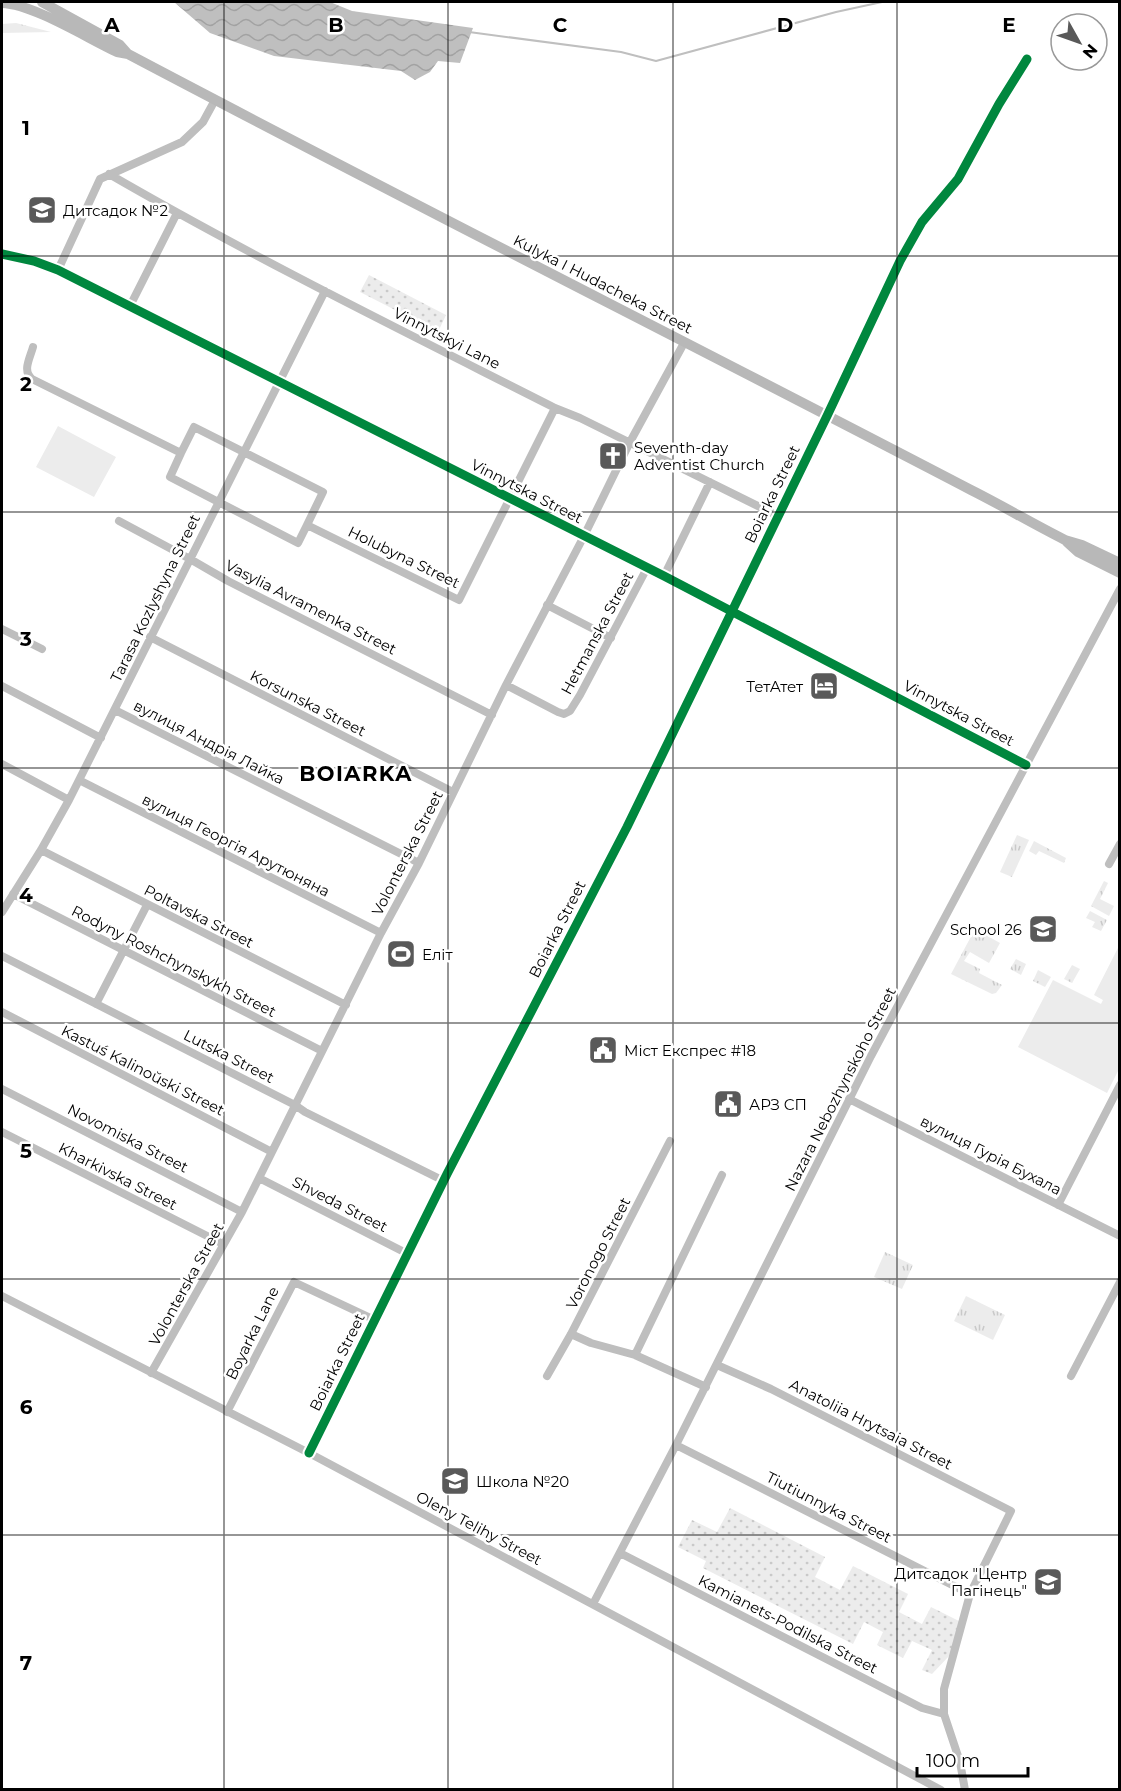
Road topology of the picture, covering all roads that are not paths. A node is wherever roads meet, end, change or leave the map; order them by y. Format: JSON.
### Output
{"nodes":[{"id":1,"x":42,"y":2,"type":"edge"},
{"id":2,"x":2,"y":3,"type":"edge"},
{"id":3,"x":128,"y":54,"type":"junction"},
{"id":4,"x":1027,"y":59,"type":"dead end"},
{"id":5,"x":215,"y":100,"type":"junction"},
{"id":6,"x":109,"y":174,"type":"junction"},
{"id":7,"x":177,"y":213,"type":"junction"},
{"id":8,"x":5,"y":255,"type":"edge"},
{"id":9,"x":58,"y":270,"type":"junction"},
{"id":10,"x":325,"y":291,"type":"junction"},
{"id":11,"x":130,"y":306,"type":"junction"},
{"id":12,"x":684,"y":343,"type":"junction"},
{"id":13,"x":33,"y":347,"type":"dead end"},
{"id":14,"x":279,"y":382,"type":"junction"},
{"id":15,"x":555,"y":408,"type":"junction"},
{"id":16,"x":827,"y":416,"type":"junction"},
{"id":17,"x":630,"y":442,"type":"junction"},
{"id":18,"x":244,"y":452,"type":"junction"},
{"id":19,"x":181,"y":453,"type":"junction"},
{"id":20,"x":710,"y":482,"type":"junction"},
{"id":21,"x":509,"y":499,"type":"junction"},
{"id":22,"x":218,"y":502,"type":"junction"},
{"id":23,"x":778,"y":516,"type":"junction"},
{"id":24,"x":119,"y":521,"type":"dead end"},
{"id":25,"x":307,"y":525,"type":"junction"},
{"id":26,"x":584,"y":536,"type":"junction"},
{"id":27,"x":1065,"y":540,"type":"junction"},
{"id":28,"x":190,"y":559,"type":"junction"},
{"id":29,"x":1119,"y":563,"type":"edge"},
{"id":30,"x":647,"y":568,"type":"junction"},
{"id":31,"x":1119,"y":573,"type":"edge"},
{"id":32,"x":664,"y":576,"type":"junction"},
{"id":33,"x":1119,"y":589,"type":"edge"},
{"id":34,"x":547,"y":605,"type":"junction"},
{"id":35,"x":733,"y":612,"type":"junction"},
{"id":36,"x":2,"y":629,"type":"edge"},
{"id":37,"x":150,"y":637,"type":"junction"},
{"id":38,"x":611,"y":638,"type":"junction"},
{"id":39,"x":42,"y":649,"type":"dead end"},
{"id":40,"x":506,"y":685,"type":"junction"},
{"id":41,"x":2,"y":687,"type":"edge"},
{"id":42,"x":115,"y":710,"type":"junction"},
{"id":43,"x":492,"y":716,"type":"junction"},
{"id":44,"x":101,"y":738,"type":"junction"},
{"id":45,"x":2,"y":764,"type":"edge"},
{"id":46,"x":1026,"y":765,"type":"junction"},
{"id":47,"x":79,"y":780,"type":"junction"},
{"id":48,"x":453,"y":792,"type":"junction"},
{"id":49,"x":69,"y":800,"type":"junction"},
{"id":50,"x":1119,"y":844,"type":"edge"},
{"id":51,"x":41,"y":850,"type":"junction"},
{"id":52,"x":419,"y":863,"type":"junction"},
{"id":53,"x":1109,"y":864,"type":"dead end"},
{"id":54,"x":13,"y":894,"type":"junction"},
{"id":55,"x":147,"y":905,"type":"junction"},
{"id":56,"x":2,"y":912,"type":"edge"},
{"id":57,"x":381,"y":933,"type":"junction"},
{"id":58,"x":124,"y":950,"type":"junction"},
{"id":59,"x":2,"y":956,"type":"edge"},
{"id":60,"x":96,"y":1004,"type":"junction"},
{"id":61,"x":346,"y":1005,"type":"junction"},
{"id":62,"x":2,"y":1012,"type":"edge"},
{"id":63,"x":322,"y":1051,"type":"junction"},
{"id":64,"x":1119,"y":1085,"type":"edge"},
{"id":65,"x":2,"y":1089,"type":"edge"},
{"id":66,"x":849,"y":1099,"type":"junction"},
{"id":67,"x":295,"y":1105,"type":"junction"},
{"id":68,"x":2,"y":1132,"type":"edge"},
{"id":69,"x":670,"y":1142,"type":"dead end"},
{"id":70,"x":272,"y":1152,"type":"junction"},
{"id":71,"x":722,"y":1176,"type":"dead end"},
{"id":72,"x":259,"y":1178,"type":"junction"},
{"id":73,"x":444,"y":1181,"type":"junction"},
{"id":74,"x":1058,"y":1205,"type":"junction"},
{"id":75,"x":242,"y":1212,"type":"junction"},
{"id":76,"x":1119,"y":1236,"type":"edge"},
{"id":77,"x":223,"y":1244,"type":"junction"},
{"id":78,"x":408,"y":1254,"type":"junction"},
{"id":79,"x":1119,"y":1282,"type":"edge"},
{"id":80,"x":2,"y":1296,"type":"edge"},
{"id":81,"x":375,"y":1320,"type":"junction"},
{"id":82,"x":571,"y":1334,"type":"junction"},
{"id":83,"x":635,"y":1355,"type":"junction"},
{"id":84,"x":717,"y":1365,"type":"junction"},
{"id":85,"x":151,"y":1373,"type":"junction"},
{"id":86,"x":547,"y":1376,"type":"dead end"},
{"id":87,"x":1071,"y":1376,"type":"dead end"},
{"id":88,"x":706,"y":1387,"type":"junction"},
{"id":89,"x":228,"y":1412,"type":"junction"},
{"id":90,"x":676,"y":1445,"type":"junction"},
{"id":91,"x":309,"y":1453,"type":"junction"},
{"id":92,"x":620,"y":1553,"type":"junction"},
{"id":93,"x":970,"y":1593,"type":"junction"},
{"id":94,"x":593,"y":1604,"type":"junction"},
{"id":95,"x":944,"y":1714,"type":"junction"},
{"id":96,"x":941,"y":1790,"type":"edge"},
{"id":97,"x":965,"y":1790,"type":"edge"}],
"edges":[{"from":1,"to":3,"type":"main road","name":"Kulyka I Hudacheka Street"},
{"from":2,"to":3,"type":"main road","name":"Kulyka I Hudacheka Street"},
{"from":3,"to":5,"type":"main road","name":"Kulyka I Hudacheka Street"},
{"from":4,"to":16,"type":"street","name":"Boiarka Street"},
{"from":5,"to":6,"type":"street"},
{"from":5,"to":12,"type":"main road","name":"Kulyka I Hudacheka Street"},
{"from":6,"to":7,"type":"street","name":"Vinnytskyi Lane"},
{"from":6,"to":9,"type":"street"},
{"from":7,"to":10,"type":"street","name":"Vinnytskyi Lane"},
{"from":7,"to":11,"type":"street"},
{"from":8,"to":9,"type":"street","name":"Vinnytska Street"},
{"from":9,"to":11,"type":"street","name":"Vinnytska Street"},
{"from":10,"to":14,"type":"street","name":"Tarasa Kozlyshyna Street"},
{"from":10,"to":15,"type":"street","name":"Vinnytskyi Lane"},
{"from":11,"to":14,"type":"street","name":"Vinnytska Street"},
{"from":12,"to":16,"type":"main road","name":"Kulyka I Hudacheka Street"},
{"from":12,"to":17,"type":"street","name":"Volonterska Street"},
{"from":13,"to":19,"type":"street"},
{"from":14,"to":18,"type":"street","name":"Tarasa Kozlyshyna Street"},
{"from":14,"to":21,"type":"street","name":"Vinnytska Street"},
{"from":15,"to":17,"type":"street","name":"Vinnytskyi Lane"},
{"from":15,"to":21,"type":"street","name":"Holubyna Street"},
{"from":16,"to":23,"type":"street","name":"Boiarka Street"},
{"from":16,"to":27,"type":"main road","name":"Kulyka I Hudacheka Street"},
{"from":17,"to":20,"type":"street","name":"Vinnytskyi Lane"},
{"from":17,"to":26,"type":"street","name":"Volonterska Street"},
{"from":18,"to":19,"type":"street"},
{"from":18,"to":22,"type":"street","name":"Tarasa Kozlyshyna Street"},
{"from":18,"to":25,"type":"street"},
{"from":19,"to":22,"type":"street"},
{"from":20,"to":23,"type":"street","name":"Vinnytskyi Lane"},
{"from":20,"to":32,"type":"street"},
{"from":21,"to":25,"type":"street","name":"Holubyna Street"},
{"from":21,"to":26,"type":"street","name":"Vinnytska Street"},
{"from":22,"to":25,"type":"street"},
{"from":22,"to":28,"type":"street","name":"Tarasa Kozlyshyna Street"},
{"from":23,"to":35,"type":"street","name":"Boiarka Street"},
{"from":24,"to":28,"type":"street","name":"Vasylia Avramenka Street"},
{"from":26,"to":30,"type":"street","name":"Vinnytska Street"},
{"from":26,"to":34,"type":"street","name":"Volonterska Street"},
{"from":27,"to":29,"type":"main road","name":"Kulyka I Hudacheka Street"},
{"from":27,"to":31,"type":"main road","name":"Kulyka I Hudacheka Street"},
{"from":28,"to":37,"type":"street","name":"Tarasa Kozlyshyna Street"},
{"from":28,"to":43,"type":"street","name":"Vasylia Avramenka Street"},
{"from":30,"to":32,"type":"street","name":"Vinnytska Street"},
{"from":30,"to":38,"type":"street","name":"Hetmanska Street"},
{"from":32,"to":35,"type":"street","name":"Vinnytska Street"},
{"from":33,"to":46,"type":"street","name":"Nazara Nebozhynskoho Street"},
{"from":34,"to":38,"type":"street"},
{"from":34,"to":40,"type":"street","name":"Volonterska Street"},
{"from":35,"to":46,"type":"street","name":"Vinnytska Street"},
{"from":35,"to":73,"type":"street","name":"Boiarka Street"},
{"from":36,"to":39,"type":"street"},
{"from":37,"to":42,"type":"street","name":"Tarasa Kozlyshyna Street"},
{"from":37,"to":48,"type":"street","name":"Korsunska Street"},
{"from":38,"to":40,"type":"street","name":"Hetmanska Street"},
{"from":40,"to":43,"type":"street","name":"Volonterska Street"},
{"from":41,"to":44,"type":"street"},
{"from":42,"to":44,"type":"street","name":"Tarasa Kozlyshyna Street"},
{"from":42,"to":52,"type":"street","name":"вулиця Андрія Лайка"},
{"from":43,"to":48,"type":"street","name":"Volonterska Street"},
{"from":44,"to":47,"type":"street","name":"Tarasa Kozlyshyna Street"},
{"from":45,"to":49,"type":"street"},
{"from":46,"to":66,"type":"street","name":"Nazara Nebozhynskoho Street"},
{"from":47,"to":49,"type":"street","name":"Tarasa Kozlyshyna Street"},
{"from":47,"to":57,"type":"street","name":"вулиця Георгія Арутюняна"},
{"from":48,"to":52,"type":"street","name":"Volonterska Street"},
{"from":49,"to":51,"type":"street","name":"Tarasa Kozlyshyna Street"},
{"from":50,"to":53,"type":"street"},
{"from":51,"to":54,"type":"street","name":"Tarasa Kozlyshyna Street"},
{"from":51,"to":55,"type":"street","name":"Poltavska Street"},
{"from":52,"to":57,"type":"street","name":"Volonterska Street"},
{"from":54,"to":56,"type":"street","name":"Tarasa Kozlyshyna Street"},
{"from":54,"to":58,"type":"street","name":"Rodyny Roshchynskykh Street"},
{"from":55,"to":58,"type":"street"},
{"from":55,"to":61,"type":"street","name":"Poltavska Street"},
{"from":57,"to":61,"type":"street","name":"Volonterska Street"},
{"from":58,"to":60,"type":"street"},
{"from":58,"to":63,"type":"street","name":"Rodyny Roshchynskykh Street"},
{"from":59,"to":60,"type":"street","name":"Lutska Street"},
{"from":60,"to":67,"type":"street","name":"Lutska Street"},
{"from":61,"to":63,"type":"street","name":"Volonterska Street"},
{"from":62,"to":70,"type":"street","name":"Kastuś Kalinoŭski Street"},
{"from":63,"to":67,"type":"street","name":"Volonterska Street"},
{"from":64,"to":74,"type":"street"},
{"from":65,"to":75,"type":"street","name":"Novomiska Street"},
{"from":66,"to":74,"type":"street","name":"вулиця Гурія Бухала"},
{"from":66,"to":84,"type":"street","name":"Nazara Nebozhynskoho Street"},
{"from":67,"to":70,"type":"street","name":"Volonterska Street"},
{"from":67,"to":73,"type":"street","name":"Lutska Street"},
{"from":68,"to":77,"type":"street","name":"Kharkivska Street"},
{"from":69,"to":82,"type":"street","name":"Voronogo Street"},
{"from":70,"to":72,"type":"street","name":"Volonterska Street"},
{"from":71,"to":83,"type":"street"},
{"from":72,"to":75,"type":"street","name":"Volonterska Street"},
{"from":72,"to":78,"type":"street","name":"Shveda Street"},
{"from":73,"to":78,"type":"street","name":"Boiarka Street"},
{"from":74,"to":76,"type":"street","name":"вулиця Гурія Бухала"},
{"from":75,"to":77,"type":"street","name":"Volonterska Street"},
{"from":77,"to":85,"type":"street","name":"Volonterska Street"},
{"from":78,"to":81,"type":"street","name":"Boiarka Street"},
{"from":79,"to":87,"type":"street"},
{"from":80,"to":85,"type":"street","name":"Oleny Telihy Street"},
{"from":81,"to":89,"type":"street","name":"Boyarka Lane"},
{"from":81,"to":91,"type":"street","name":"Boiarka Street"},
{"from":82,"to":83,"type":"street"},
{"from":82,"to":86,"type":"street","name":"Voronogo Street"},
{"from":83,"to":88,"type":"street"},
{"from":84,"to":88,"type":"street","name":"Nazara Nebozhynskoho Street"},
{"from":84,"to":93,"type":"street","name":"Anatoliia Hrytsaia Street"},
{"from":85,"to":89,"type":"street","name":"Oleny Telihy Street"},
{"from":88,"to":90,"type":"street","name":"Nazara Nebozhynskoho Street"},
{"from":89,"to":91,"type":"street","name":"Oleny Telihy Street"},
{"from":90,"to":92,"type":"street","name":"Nazara Nebozhynskoho Street"},
{"from":90,"to":93,"type":"street","name":"Tiutiunnyka Street"},
{"from":91,"to":94,"type":"street","name":"Oleny Telihy Street"},
{"from":92,"to":94,"type":"street","name":"Nazara Nebozhynskoho Street"},
{"from":92,"to":95,"type":"street","name":"Kamianets-Podilska Street"},
{"from":93,"to":95,"type":"street"},
{"from":94,"to":96,"type":"street","name":"Oleny Telihy Street"},
{"from":95,"to":97,"type":"street"}]}
